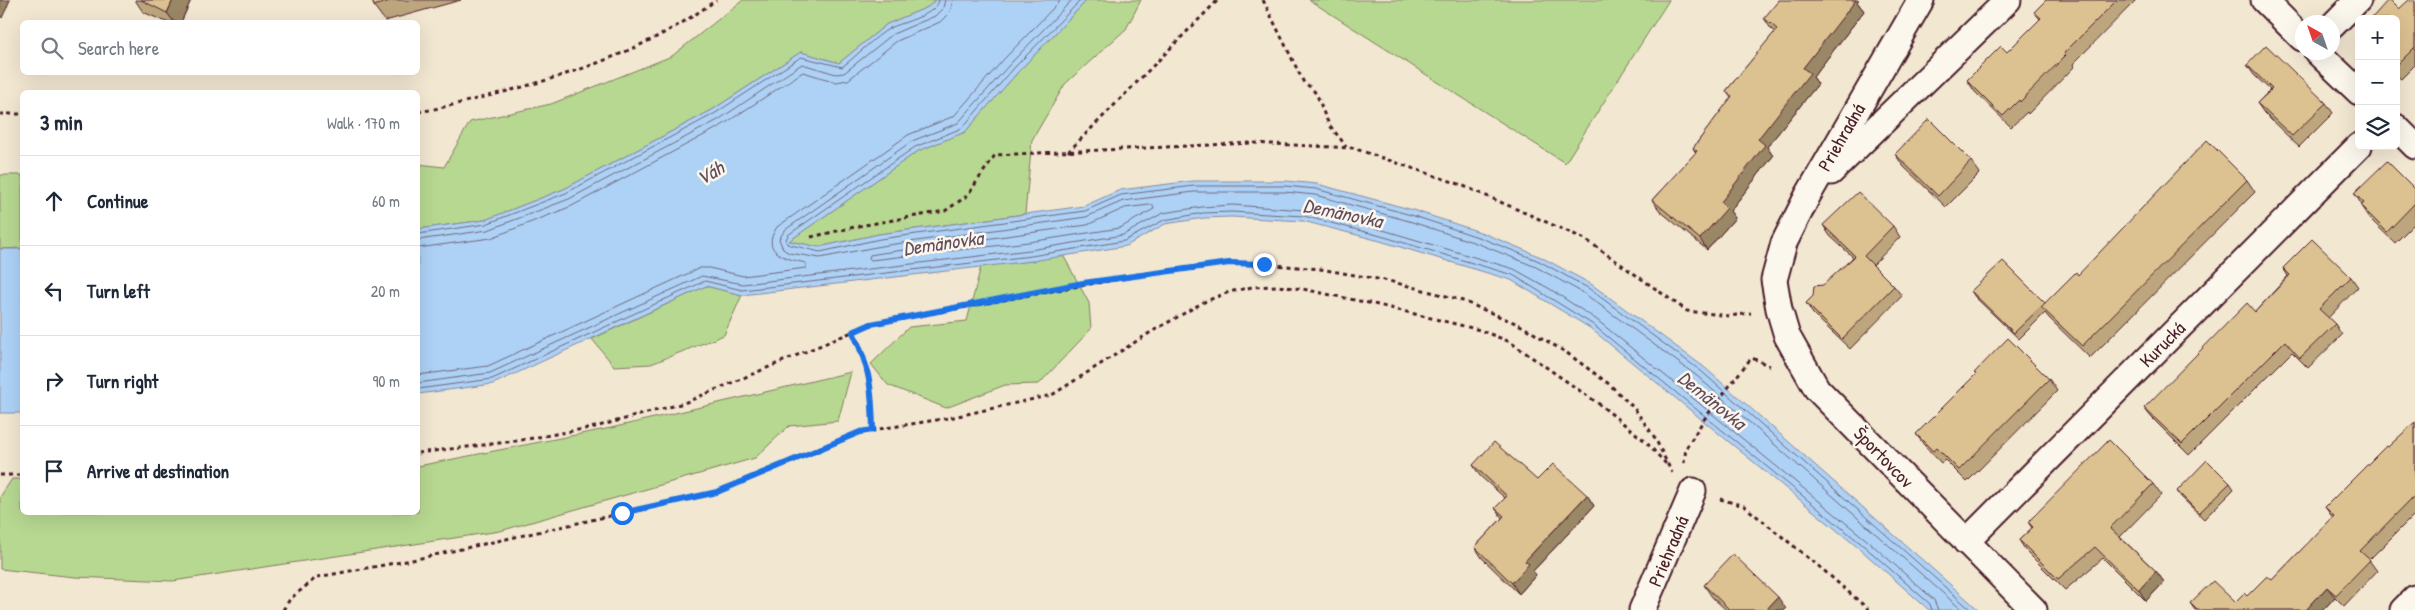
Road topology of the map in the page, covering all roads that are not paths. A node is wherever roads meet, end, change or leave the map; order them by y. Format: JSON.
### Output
{"nodes":[{"id":1,"x":1921,"y":0,"type":"edge"},
{"id":2,"x":2008,"y":0,"type":"edge"},
{"id":3,"x":2264,"y":0,"type":"edge"},
{"id":4,"x":2358,"y":0,"type":"edge"},
{"id":5,"x":2340,"y":18,"type":"edge"},
{"id":6,"x":2295,"y":31,"type":"edge"},
{"id":7,"x":2325,"y":60,"type":"edge"},
{"id":8,"x":2355,"y":88,"type":"edge"},
{"id":9,"x":2400,"y":131,"type":"edge"},
{"id":10,"x":2415,"y":146,"type":"edge"},
{"id":11,"x":2355,"y":150,"type":"edge"},
{"id":12,"x":1808,"y":195,"type":"junction"},
{"id":13,"x":1774,"y":280,"type":"joint"},
{"id":14,"x":1693,"y":491,"type":"road end"},
{"id":15,"x":1966,"y":542,"type":"junction"},
{"id":16,"x":2415,"y":598,"type":"edge"},
{"id":17,"x":1642,"y":610,"type":"edge"},
{"id":18,"x":2034,"y":610,"type":"edge"},
{"id":19,"x":2403,"y":610,"type":"edge"}],
"edges":[{"from":1,"to":12,"type":"street","name":"Priehradná"},
{"from":2,"to":12,"type":"street"},
{"from":3,"to":6,"type":"street"},
{"from":4,"to":5,"type":"street"},
{"from":7,"to":8,"type":"street"},
{"from":9,"to":10,"type":"street"},
{"from":11,"to":15,"type":"street","name":"Kurucká"},
{"from":12,"to":13,"type":"street","name":"Priehradná"},
{"from":13,"to":15,"type":"street","name":"Športovcov"},
{"from":14,"to":17,"type":"street","name":"Priehradná"},
{"from":15,"to":18,"type":"street","name":"Športovcov"},
{"from":16,"to":19,"type":"street"}]}
